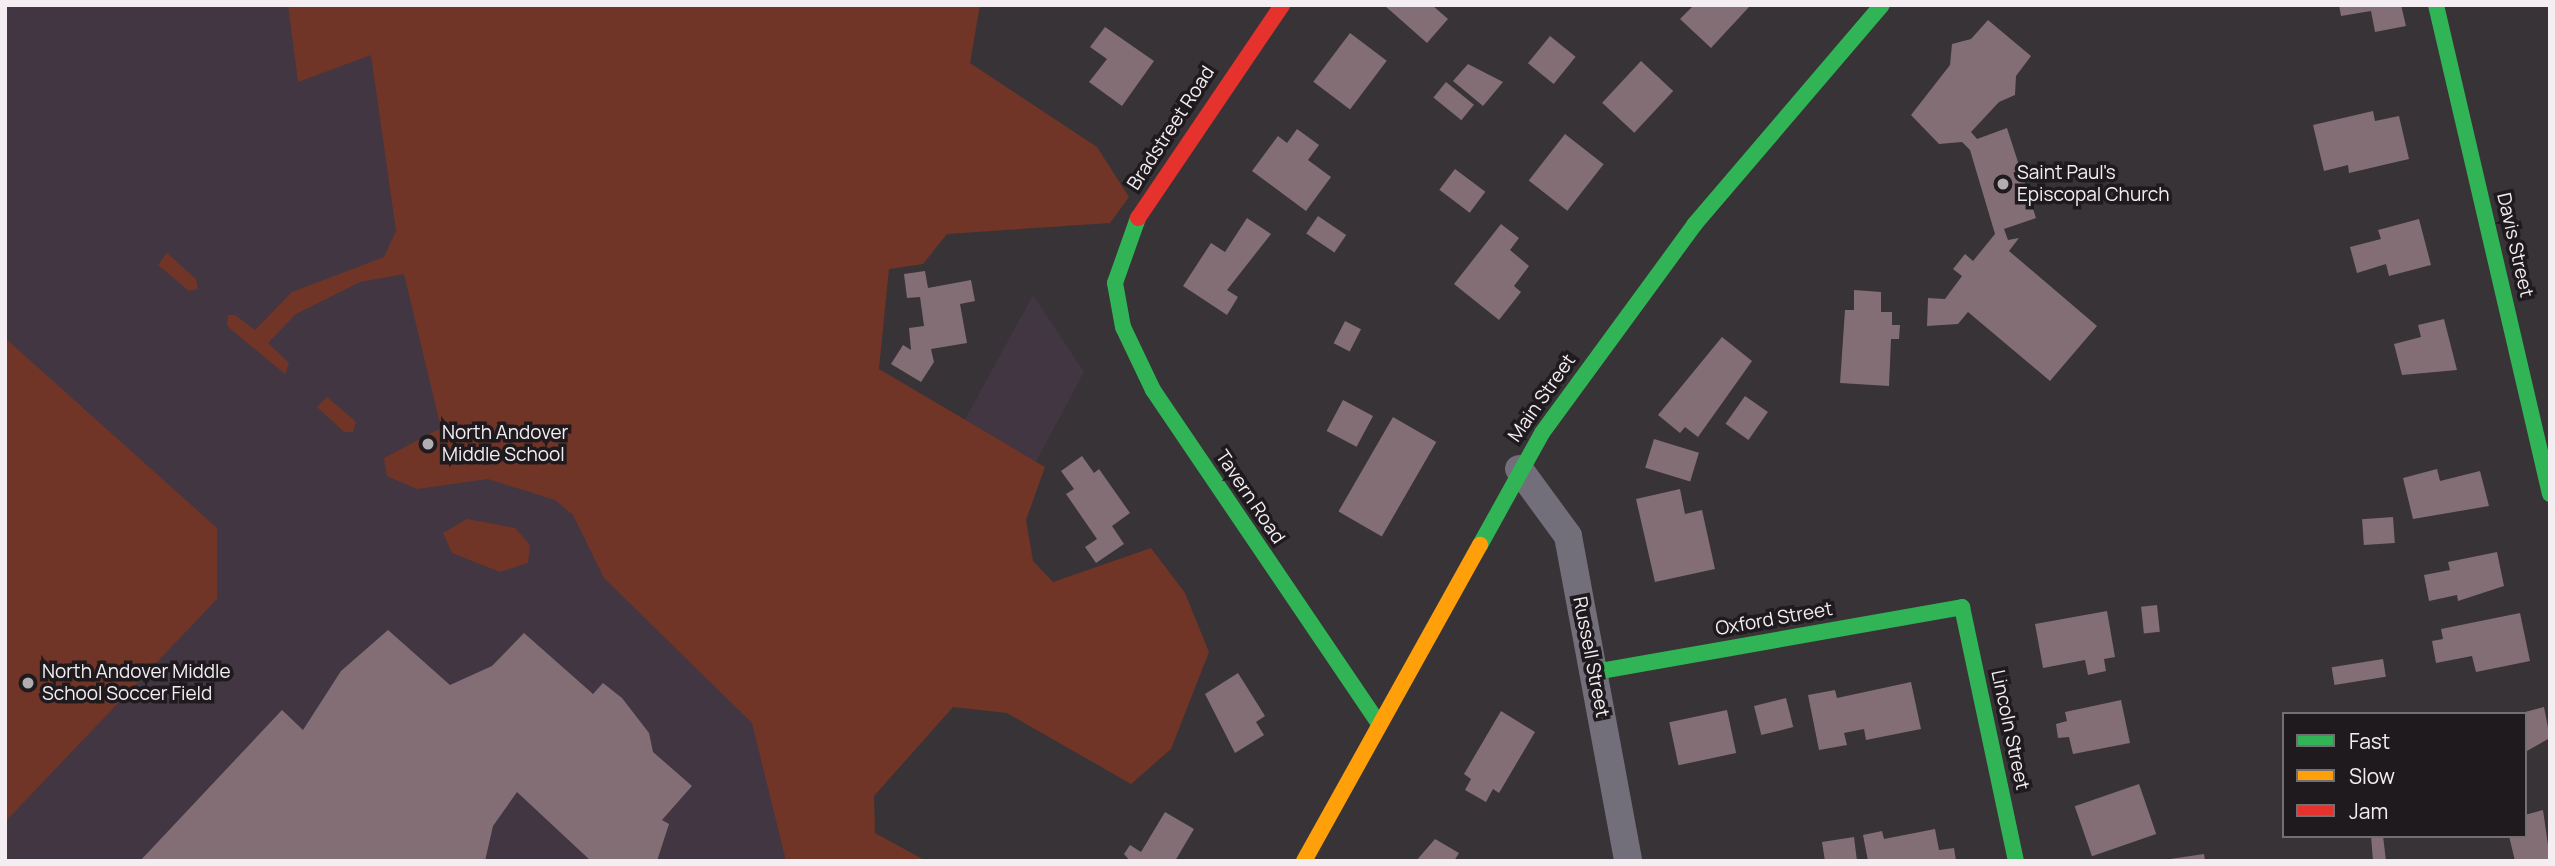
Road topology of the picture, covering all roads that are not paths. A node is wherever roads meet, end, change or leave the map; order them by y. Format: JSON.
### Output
{"nodes":[{"id":1,"x":1282,"y":5,"type":"edge"},
{"id":2,"x":1882,"y":5,"type":"edge"},
{"id":3,"x":2436,"y":5,"type":"edge"},
{"id":4,"x":1115,"y":283,"type":"joint"},
{"id":5,"x":1518,"y":468,"type":"junction"},
{"id":6,"x":2550,"y":494,"type":"edge"},
{"id":7,"x":1962,"y":607,"type":"joint"},
{"id":8,"x":1595,"y":673,"type":"junction"},
{"id":9,"x":1377,"y":721,"type":"junction"},
{"id":10,"x":1304,"y":861,"type":"edge"},
{"id":11,"x":1628,"y":861,"type":"edge"},
{"id":12,"x":2016,"y":861,"type":"edge"}],
"edges":[{"from":1,"to":4,"type":"street","name":"Bradstreet Road"},
{"from":2,"to":5,"type":"street","name":"Main Street"},
{"from":3,"to":6,"type":"street","name":"Davis Street"},
{"from":4,"to":9,"type":"street","name":"Tavern Road"},
{"from":5,"to":8,"type":"street","name":"Russell Street"},
{"from":5,"to":9,"type":"street","name":"Main Street"},
{"from":7,"to":8,"type":"street","name":"Oxford Street"},
{"from":7,"to":12,"type":"street","name":"Lincoln Street"},
{"from":8,"to":11,"type":"street","name":"Russell Street"},
{"from":9,"to":10,"type":"street","name":"Main Street"}]}
